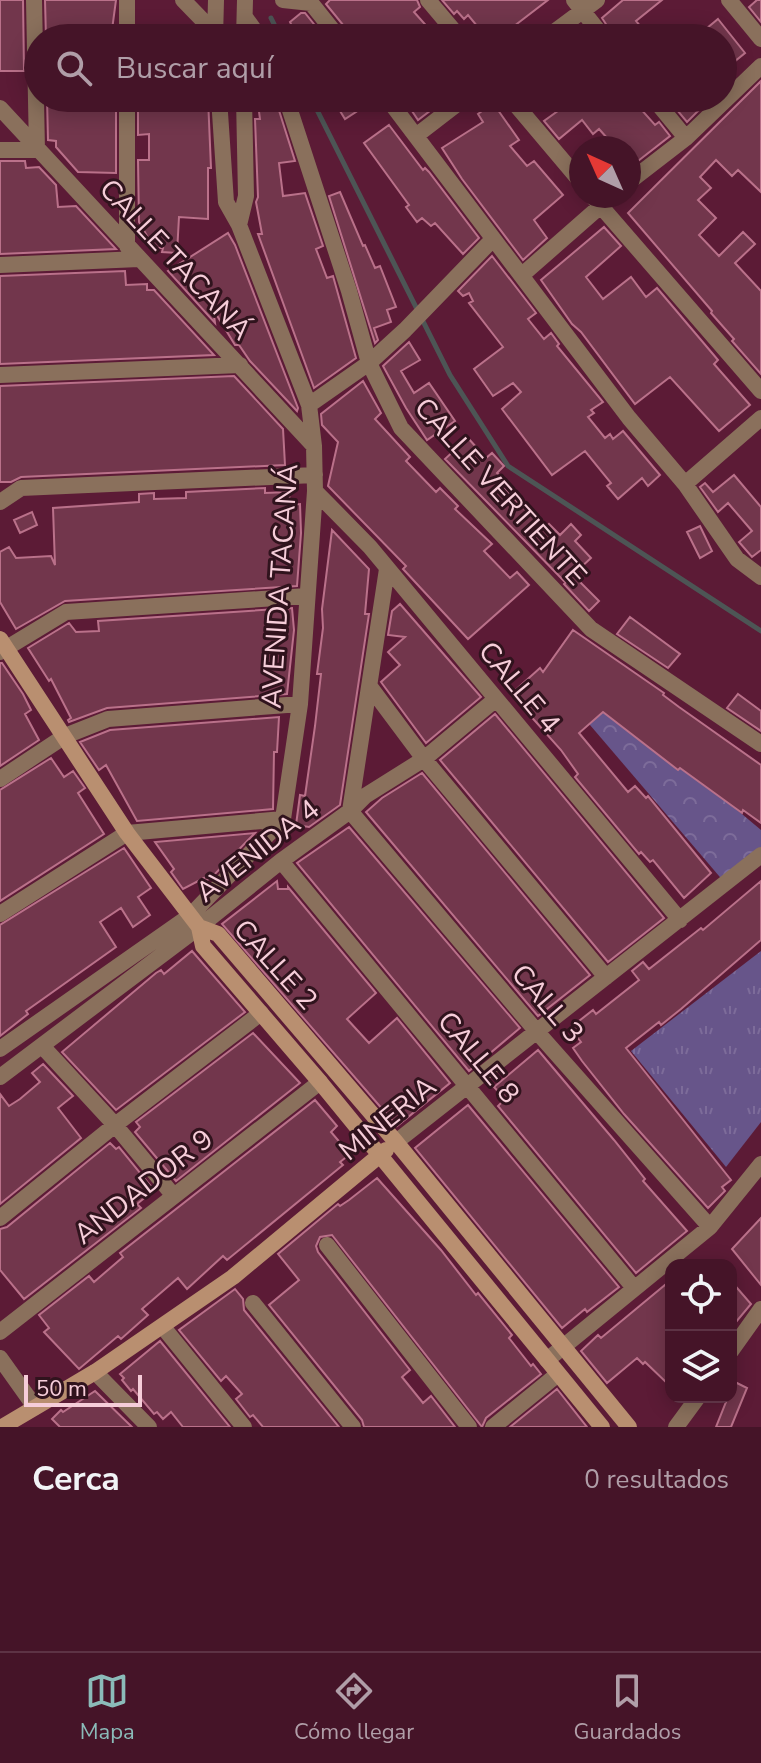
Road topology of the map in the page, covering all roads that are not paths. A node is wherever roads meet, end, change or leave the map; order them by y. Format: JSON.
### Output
{"nodes":[{"id":1,"x":34,"y":0,"type":"edge"},
{"id":2,"x":127,"y":0,"type":"edge"},
{"id":3,"x":183,"y":0,"type":"edge"},
{"id":4,"x":216,"y":0,"type":"edge"},
{"id":5,"x":245,"y":0,"type":"edge"},
{"id":6,"x":283,"y":0,"type":"edge"},
{"id":7,"x":428,"y":0,"type":"edge"},
{"id":8,"x":597,"y":0,"type":"edge"},
{"id":9,"x":729,"y":0,"type":"edge"},
{"id":10,"x":310,"y":2,"type":"edge"},
{"id":11,"x":578,"y":6,"type":"edge"},
{"id":12,"x":245,"y":17,"type":"junction"},
{"id":13,"x":34,"y":24,"type":"edge"},
{"id":14,"x":127,"y":24,"type":"edge"},
{"id":15,"x":204,"y":24,"type":"edge"},
{"id":16,"x":215,"y":24,"type":"edge"},
{"id":17,"x":245,"y":24,"type":"edge"},
{"id":18,"x":250,"y":24,"type":"edge"},
{"id":19,"x":328,"y":24,"type":"edge"},
{"id":20,"x":448,"y":24,"type":"edge"},
{"id":21,"x":560,"y":24,"type":"edge"},
{"id":22,"x":593,"y":24,"type":"edge"},
{"id":23,"x":761,"y":39,"type":"edge"},
{"id":24,"x":761,"y":66,"type":"edge"},
{"id":25,"x":737,"y":89,"type":"edge"},
{"id":26,"x":0,"y":108,"type":"edge"},
{"id":27,"x":36,"y":112,"type":"edge"},
{"id":28,"x":127,"y":112,"type":"edge"},
{"id":29,"x":220,"y":112,"type":"edge"},
{"id":30,"x":244,"y":112,"type":"edge"},
{"id":31,"x":291,"y":112,"type":"edge"},
{"id":32,"x":398,"y":112,"type":"edge"},
{"id":33,"x":447,"y":112,"type":"edge"},
{"id":34,"x":522,"y":112,"type":"edge"},
{"id":35,"x":665,"y":112,"type":"edge"},
{"id":36,"x":713,"y":112,"type":"edge"},
{"id":37,"x":417,"y":135,"type":"junction"},
{"id":38,"x":686,"y":138,"type":"junction"},
{"id":39,"x":0,"y":150,"type":"edge"},
{"id":40,"x":37,"y":150,"type":"junction"},
{"id":41,"x":569,"y":168,"type":"edge"},
{"id":42,"x":641,"y":173,"type":"edge"},
{"id":43,"x":592,"y":208,"type":"edge"},
{"id":44,"x":608,"y":208,"type":"edge"},
{"id":45,"x":239,"y":225,"type":"junction"},
{"id":46,"x":493,"y":239,"type":"junction"},
{"id":47,"x":127,"y":246,"type":"junction"},
{"id":48,"x":139,"y":259,"type":"junction"},
{"id":49,"x":0,"y":265,"type":"edge"},
{"id":50,"x":522,"y":275,"type":"junction"},
{"id":51,"x":369,"y":363,"type":"junction"},
{"id":52,"x":240,"y":365,"type":"junction"},
{"id":53,"x":0,"y":375,"type":"edge"},
{"id":54,"x":761,"y":391,"type":"edge"},
{"id":55,"x":309,"y":405,"type":"junction"},
{"id":56,"x":761,"y":418,"type":"edge"},
{"id":57,"x":314,"y":446,"type":"junction"},
{"id":58,"x":315,"y":483,"type":"junction"},
{"id":59,"x":685,"y":484,"type":"junction"},
{"id":60,"x":0,"y":502,"type":"edge"},
{"id":61,"x":387,"y":569,"type":"junction"},
{"id":62,"x":761,"y":577,"type":"edge"},
{"id":63,"x":307,"y":596,"type":"junction"},
{"id":64,"x":2,"y":646,"type":"edge"},
{"id":65,"x":371,"y":688,"type":"junction"},
{"id":66,"x":496,"y":699,"type":"junction"},
{"id":67,"x":300,"y":704,"type":"junction"},
{"id":68,"x":65,"y":736,"type":"junction"},
{"id":69,"x":761,"y":744,"type":"edge"},
{"id":70,"x":424,"y":759,"type":"junction"},
{"id":71,"x":0,"y":779,"type":"edge"},
{"id":72,"x":350,"y":811,"type":"junction"},
{"id":73,"x":283,"y":819,"type":"junction"},
{"id":74,"x":127,"y":833,"type":"junction"},
{"id":75,"x":761,"y":855,"type":"edge"},
{"id":76,"x":281,"y":861,"type":"junction"},
{"id":77,"x":0,"y":914,"type":"edge"},
{"id":78,"x":680,"y":920,"type":"junction"},
{"id":79,"x":195,"y":921,"type":"junction"},
{"id":80,"x":606,"y":977,"type":"junction"},
{"id":81,"x":261,"y":1013,"type":"junction"},
{"id":82,"x":538,"y":1033,"type":"junction"},
{"id":83,"x":43,"y":1047,"type":"junction"},
{"id":84,"x":0,"y":1049,"type":"edge"},
{"id":85,"x":0,"y":1077,"type":"edge"},
{"id":86,"x":320,"y":1082,"type":"junction"},
{"id":87,"x":469,"y":1086,"type":"junction"},
{"id":88,"x":115,"y":1125,"type":"junction"},
{"id":89,"x":396,"y":1142,"type":"junction"},
{"id":90,"x":379,"y":1156,"type":"junction"},
{"id":91,"x":760,"y":1169,"type":"edge"},
{"id":92,"x":173,"y":1195,"type":"junction"},
{"id":93,"x":0,"y":1218,"type":"edge"},
{"id":94,"x":710,"y":1227,"type":"junction"},
{"id":95,"x":327,"y":1245,"type":"dead end"},
{"id":96,"x":634,"y":1288,"type":"junction"},
{"id":97,"x":253,"y":1303,"type":"dead end"},
{"id":98,"x":761,"y":1309,"type":"edge"},
{"id":99,"x":163,"y":1327,"type":"junction"},
{"id":100,"x":0,"y":1332,"type":"edge"},
{"id":101,"x":737,"y":1343,"type":"edge"},
{"id":102,"x":563,"y":1348,"type":"junction"},
{"id":103,"x":0,"y":1358,"type":"edge"},
{"id":104,"x":547,"y":1360,"type":"junction"},
{"id":105,"x":95,"y":1372,"type":"junction"},
{"id":106,"x":558,"y":1374,"type":"junction"},
{"id":107,"x":694,"y":1403,"type":"edge"},
{"id":108,"x":35,"y":1407,"type":"junction"},
{"id":109,"x":2,"y":1427,"type":"edge"},
{"id":110,"x":149,"y":1427,"type":"edge"},
{"id":111,"x":244,"y":1427,"type":"edge"},
{"id":112,"x":353,"y":1427,"type":"edge"},
{"id":113,"x":469,"y":1427,"type":"edge"},
{"id":114,"x":493,"y":1427,"type":"edge"},
{"id":115,"x":602,"y":1427,"type":"edge"},
{"id":116,"x":629,"y":1427,"type":"edge"},
{"id":117,"x":676,"y":1427,"type":"edge"}],
"edges":[{"from":1,"to":13,"type":"street"},
{"from":2,"to":14,"type":"street"},
{"from":3,"to":15,"type":"street"},
{"from":4,"to":16,"type":"street"},
{"from":5,"to":12,"type":"street"},
{"from":6,"to":10,"type":"street"},
{"from":7,"to":20,"type":"street"},
{"from":8,"to":11,"type":"street"},
{"from":9,"to":23,"type":"street"},
{"from":10,"to":19,"type":"street"},
{"from":11,"to":21,"type":"street"},
{"from":11,"to":22,"type":"street"},
{"from":12,"to":17,"type":"street"},
{"from":12,"to":18,"type":"street"},
{"from":24,"to":25,"type":"street"},
{"from":26,"to":40,"type":"street","name":"CALLE TACANÁ"},
{"from":27,"to":40,"type":"street"},
{"from":28,"to":47,"type":"street"},
{"from":29,"to":45,"type":"street","name":"AVENIDA TACANÁ"},
{"from":30,"to":45,"type":"street"},
{"from":31,"to":51,"type":"street","name":"CALLE VERTIENTE"},
{"from":32,"to":37,"type":"street"},
{"from":33,"to":37,"type":"street"},
{"from":34,"to":41,"type":"street"},
{"from":35,"to":38,"type":"street"},
{"from":36,"to":38,"type":"street"},
{"from":37,"to":46,"type":"street"},
{"from":38,"to":42,"type":"street"},
{"from":39,"to":40,"type":"street"},
{"from":40,"to":47,"type":"street","name":"CALLE TACANÁ"},
{"from":43,"to":50,"type":"street"},
{"from":44,"to":54,"type":"street"},
{"from":45,"to":55,"type":"street","name":"AVENIDA TACANÁ"},
{"from":46,"to":50,"type":"street"},
{"from":46,"to":51,"type":"street"},
{"from":47,"to":48,"type":"street","name":"CALLE TACANÁ"},
{"from":48,"to":49,"type":"street"},
{"from":48,"to":52,"type":"street","name":"CALLE TACANÁ"},
{"from":50,"to":59,"type":"street"},
{"from":51,"to":55,"type":"street"},
{"from":51,"to":69,"type":"street","name":"CALLE VERTIENTE"},
{"from":52,"to":53,"type":"street"},
{"from":52,"to":57,"type":"street","name":"CALLE TACANÁ"},
{"from":55,"to":57,"type":"street","name":"AVENIDA TACANÁ"},
{"from":56,"to":59,"type":"street"},
{"from":57,"to":58,"type":"street","name":"AVENIDA TACANÁ"},
{"from":58,"to":60,"type":"street"},
{"from":58,"to":61,"type":"street","name":"CALLE 4"},
{"from":58,"to":63,"type":"street","name":"AVENIDA TACANÁ"},
{"from":59,"to":62,"type":"street"},
{"from":61,"to":65,"type":"street","name":"AVENIDA 4"},
{"from":61,"to":66,"type":"street","name":"CALLE 4"},
{"from":63,"to":64,"type":"street"},
{"from":63,"to":67,"type":"street","name":"AVENIDA TACANÁ"},
{"from":64,"to":68,"type":"street"},
{"from":65,"to":70,"type":"street"},
{"from":65,"to":72,"type":"street","name":"AVENIDA 4"},
{"from":66,"to":70,"type":"street"},
{"from":66,"to":78,"type":"street","name":"CALLE 4"},
{"from":67,"to":68,"type":"street"},
{"from":67,"to":73,"type":"street","name":"AVENIDA TACANÁ"},
{"from":68,"to":71,"type":"street"},
{"from":68,"to":74,"type":"street"},
{"from":70,"to":72,"type":"street"},
{"from":70,"to":80,"type":"street"},
{"from":72,"to":76,"type":"street","name":"AVENIDA 4"},
{"from":72,"to":82,"type":"street","name":"CALL 3"},
{"from":73,"to":74,"type":"street"},
{"from":73,"to":79,"type":"street"},
{"from":74,"to":77,"type":"street"},
{"from":74,"to":79,"type":"street"},
{"from":75,"to":78,"type":"street","name":"MINERIA"},
{"from":76,"to":79,"type":"street","name":"AVENIDA 4"},
{"from":76,"to":87,"type":"street","name":"CALLE 8"},
{"from":78,"to":80,"type":"street","name":"MINERIA"},
{"from":79,"to":81,"type":"street","name":"CALLE 2"},
{"from":79,"to":83,"type":"street","name":"AVENIDA 4"},
{"from":79,"to":84,"type":"street"},
{"from":79,"to":89,"type":"street","name":"CALLE 2"},
{"from":80,"to":82,"type":"street","name":"MINERIA"},
{"from":81,"to":86,"type":"street","name":"CALLE 2"},
{"from":81,"to":88,"type":"street"},
{"from":82,"to":87,"type":"street","name":"MINERIA"},
{"from":82,"to":94,"type":"street","name":"CALL 3"},
{"from":83,"to":85,"type":"street","name":"AVENIDA 4"},
{"from":83,"to":88,"type":"street"},
{"from":86,"to":90,"type":"street","name":"CALLE 2"},
{"from":86,"to":92,"type":"street","name":"ANDADOR 9"},
{"from":87,"to":89,"type":"street","name":"MINERIA"},
{"from":87,"to":96,"type":"street","name":"CALLE 8"},
{"from":88,"to":92,"type":"street"},
{"from":88,"to":93,"type":"street"},
{"from":89,"to":90,"type":"street","name":"MINERIA"},
{"from":89,"to":102,"type":"street","name":"CALLE 2"},
{"from":90,"to":99,"type":"street","name":"MINERIA"},
{"from":90,"to":104,"type":"street","name":"CALLE 2"},
{"from":91,"to":94,"type":"street"},
{"from":92,"to":100,"type":"street","name":"ANDADOR 9"},
{"from":94,"to":96,"type":"street"},
{"from":95,"to":113,"type":"street"},
{"from":96,"to":102,"type":"street"},
{"from":97,"to":112,"type":"street"},
{"from":98,"to":101,"type":"street"},
{"from":99,"to":105,"type":"street","name":"MINERIA"},
{"from":99,"to":111,"type":"street"},
{"from":102,"to":104,"type":"street"},
{"from":102,"to":116,"type":"street","name":"CALLE 2"},
{"from":103,"to":108,"type":"street"},
{"from":104,"to":106,"type":"street","name":"CALLE 2"},
{"from":105,"to":108,"type":"street","name":"MINERIA"},
{"from":105,"to":110,"type":"street"},
{"from":106,"to":114,"type":"street"},
{"from":106,"to":115,"type":"street","name":"CALLE 2"},
{"from":107,"to":117,"type":"street"},
{"from":108,"to":109,"type":"street","name":"MINERIA"}]}
